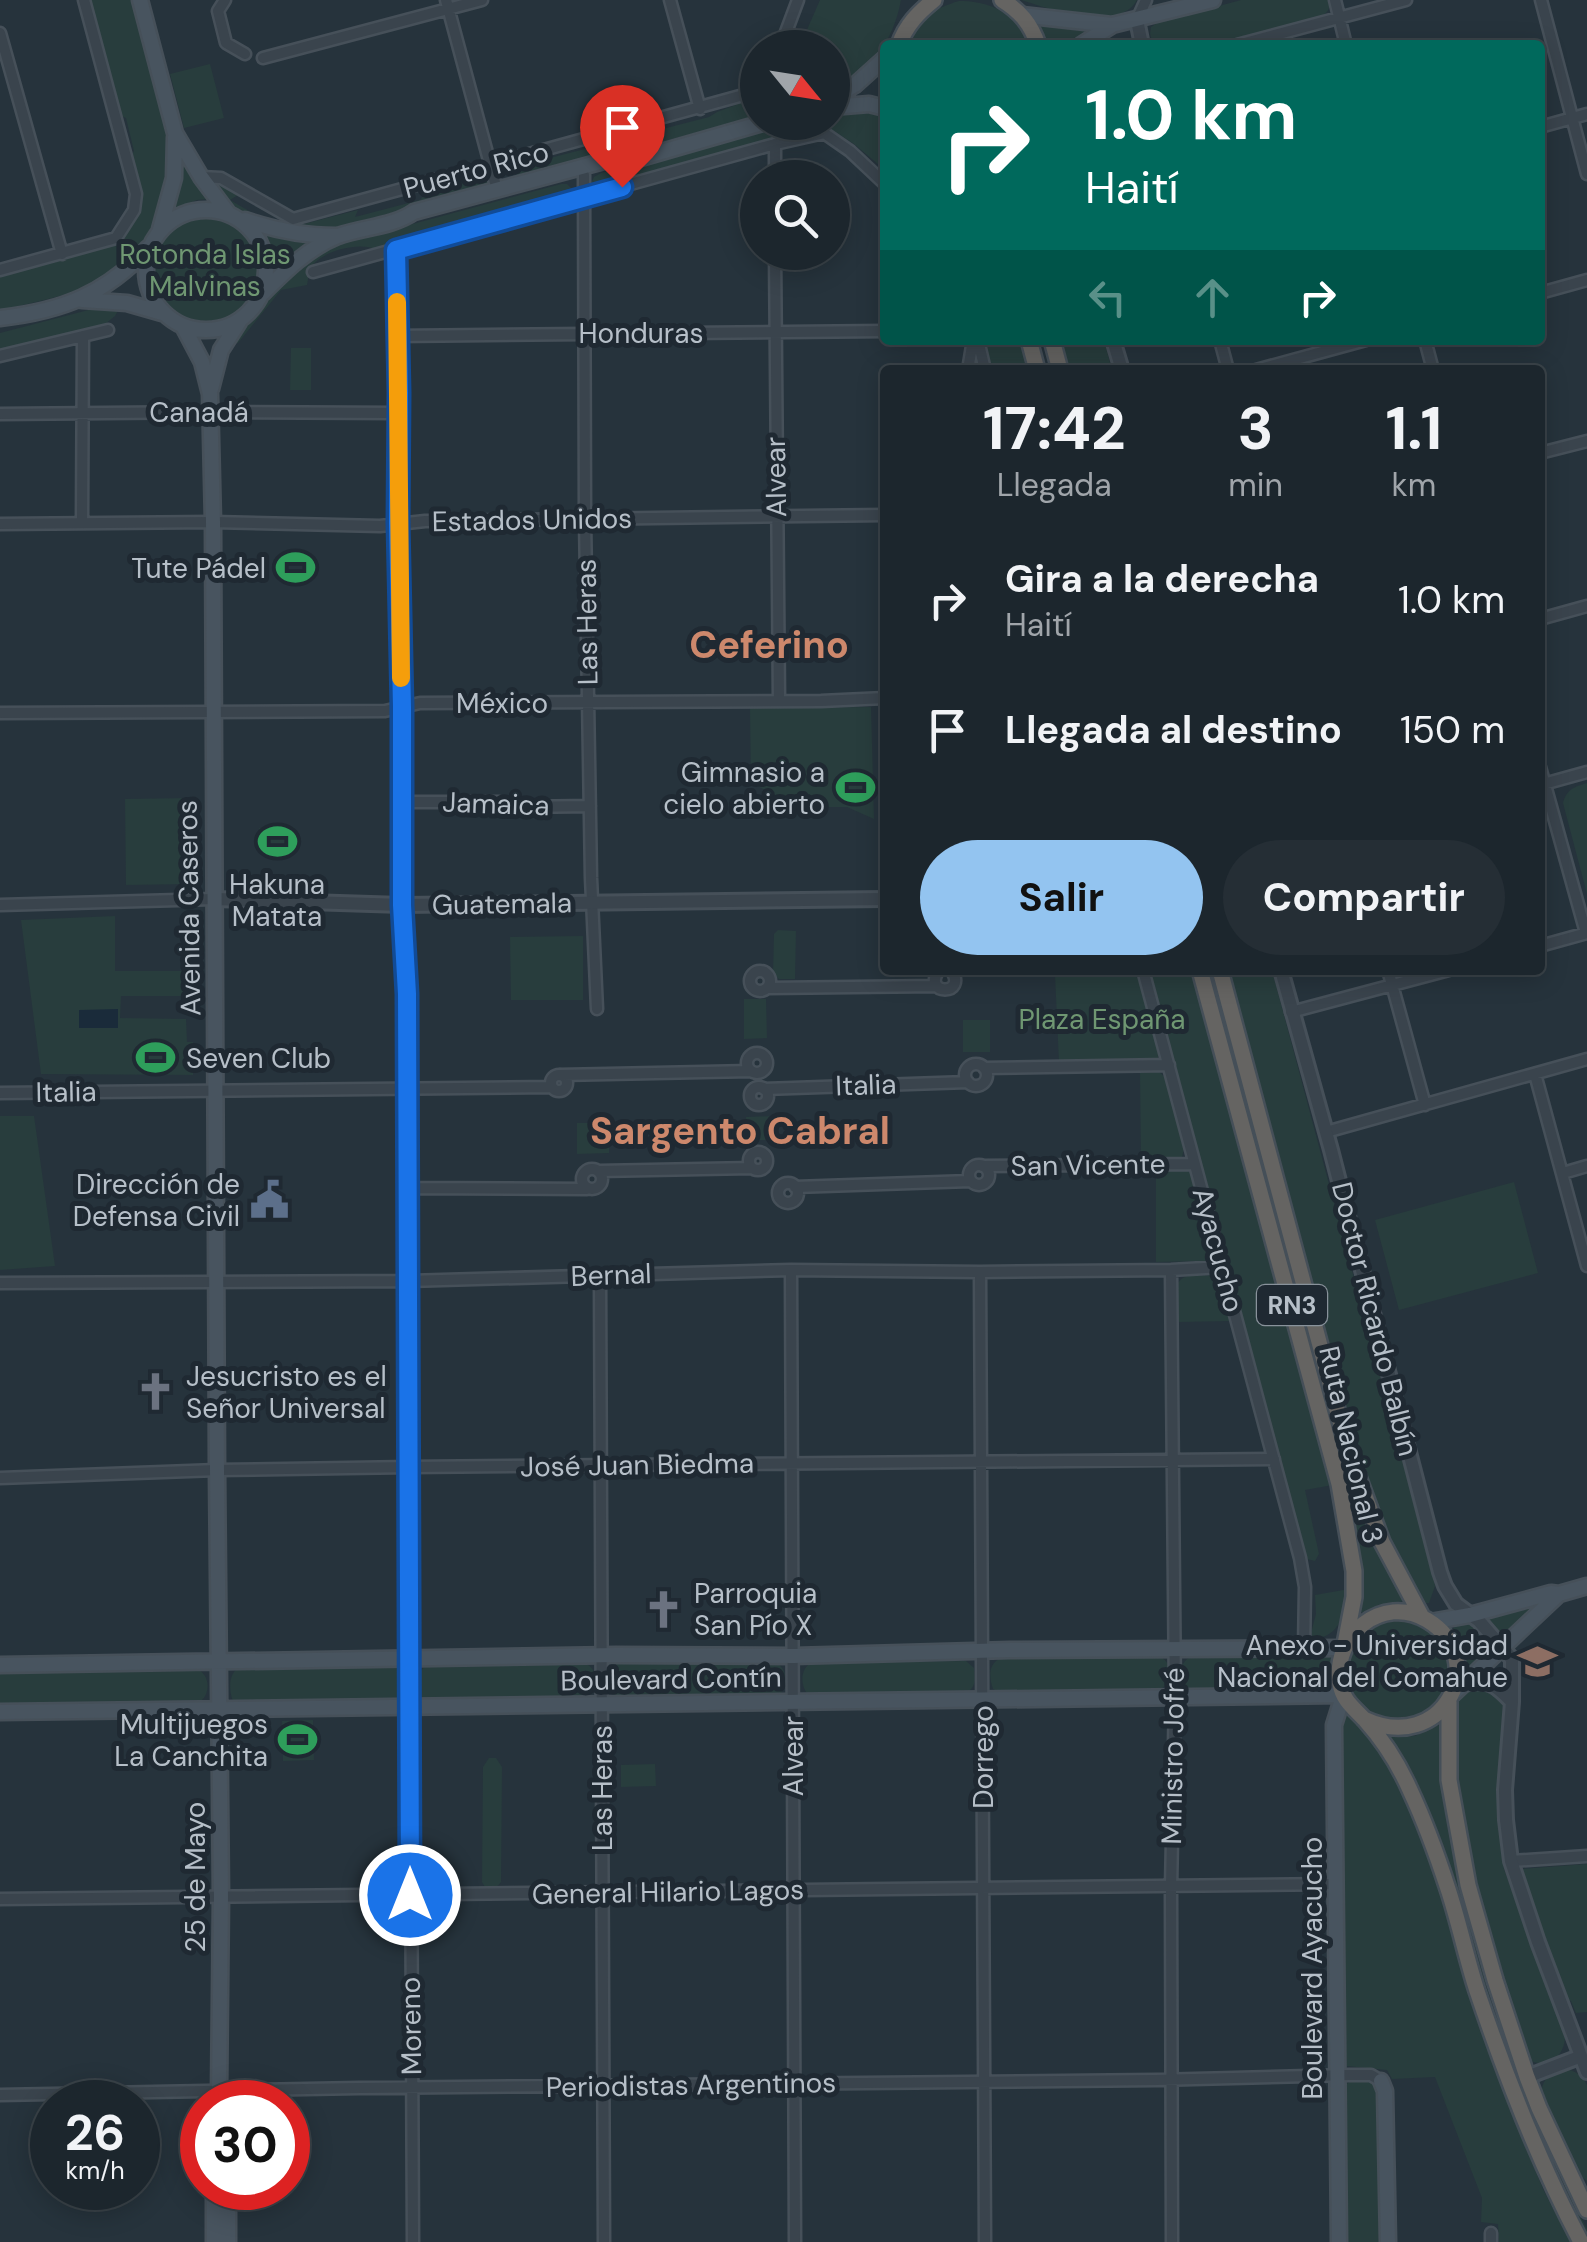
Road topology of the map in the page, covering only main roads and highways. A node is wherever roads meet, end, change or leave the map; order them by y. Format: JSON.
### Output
{"nodes":[{"id":1,"x":140,"y":0,"type":"edge"},
{"id":2,"x":910,"y":0,"type":"edge"},
{"id":3,"x":934,"y":0,"type":"edge"},
{"id":4,"x":1002,"y":0,"type":"edge"},
{"id":5,"x":1213,"y":0,"type":"edge"},
{"id":6,"x":1022,"y":15,"type":"junction"},
{"id":7,"x":1112,"y":25,"type":"junction"},
{"id":8,"x":908,"y":26,"type":"junction"},
{"id":9,"x":901,"y":40,"type":"edge"},
{"id":10,"x":1036,"y":40,"type":"edge"},
{"id":11,"x":1089,"y":40,"type":"edge"},
{"id":12,"x":880,"y":62,"type":"edge"},
{"id":13,"x":850,"y":88,"type":"edge"},
{"id":14,"x":850,"y":106,"type":"edge"},
{"id":15,"x":880,"y":107,"type":"edge"},
{"id":16,"x":740,"y":129,"type":"edge"},
{"id":17,"x":175,"y":133,"type":"junction"},
{"id":18,"x":642,"y":156,"type":"junction"},
{"id":19,"x":233,"y":215,"type":"junction"},
{"id":20,"x":404,"y":218,"type":"junction"},
{"id":21,"x":160,"y":230,"type":"junction"},
{"id":22,"x":337,"y":236,"type":"junction"},
{"id":23,"x":149,"y":247,"type":"junction"},
{"id":24,"x":262,"y":293,"type":"junction"},
{"id":25,"x":82,"y":300,"type":"junction"},
{"id":26,"x":162,"y":313,"type":"junction"},
{"id":27,"x":22,"y":316,"type":"junction"},
{"id":28,"x":0,"y":318,"type":"edge"},
{"id":29,"x":239,"y":321,"type":"junction"},
{"id":30,"x":182,"y":326,"type":"junction"},
{"id":31,"x":0,"y":328,"type":"edge"},
{"id":32,"x":210,"y":394,"type":"junction"},
{"id":33,"x":1201,"y":975,"type":"edge"},
{"id":34,"x":1221,"y":975,"type":"edge"},
{"id":35,"x":1587,"y":1586,"type":"edge"},
{"id":36,"x":1559,"y":1594,"type":"junction"},
{"id":37,"x":1426,"y":1619,"type":"junction"},
{"id":38,"x":1344,"y":1646,"type":"junction"},
{"id":39,"x":218,"y":1661,"type":"junction"},
{"id":40,"x":0,"y":1665,"type":"edge"},
{"id":41,"x":1455,"y":1693,"type":"junction"},
{"id":42,"x":1343,"y":1695,"type":"junction"},
{"id":43,"x":219,"y":1711,"type":"junction"},
{"id":44,"x":0,"y":1712,"type":"edge"},
{"id":45,"x":1364,"y":1719,"type":"junction"},
{"id":46,"x":220,"y":2080,"type":"edge"},
{"id":47,"x":1381,"y":2080,"type":"road end"},
{"id":48,"x":214,"y":2210,"type":"edge"},
{"id":49,"x":228,"y":2210,"type":"edge"},
{"id":50,"x":1587,"y":2210,"type":"edge"},
{"id":51,"x":214,"y":2242,"type":"edge"},
{"id":52,"x":228,"y":2242,"type":"edge"},
{"id":53,"x":1339,"y":2242,"type":"edge"},
{"id":54,"x":1388,"y":2242,"type":"edge"},
{"id":55,"x":1581,"y":2242,"type":"edge"}],
"edges":[{"from":1,"to":17,"type":"main road"},
{"from":2,"to":8,"type":"highway"},
{"from":3,"to":8,"type":"highway"},
{"from":4,"to":6,"type":"highway"},
{"from":5,"to":7,"type":"main road"},
{"from":6,"to":7,"type":"main road"},
{"from":6,"to":10,"type":"highway"},
{"from":7,"to":11,"type":"main road"},
{"from":8,"to":9,"type":"highway"},
{"from":12,"to":13,"type":"main road"},
{"from":14,"to":15,"type":"main road"},
{"from":16,"to":18,"type":"main road"},
{"from":17,"to":19,"type":"main road"},
{"from":17,"to":21,"type":"main road"},
{"from":18,"to":20,"type":"main road"},
{"from":18,"to":20,"type":"main road"},
{"from":19,"to":21,"type":"main road"},
{"from":19,"to":22,"type":"main road"},
{"from":19,"to":24,"type":"main road"},
{"from":20,"to":22,"type":"main road"},
{"from":21,"to":23,"type":"main road"},
{"from":22,"to":24,"type":"main road"},
{"from":23,"to":25,"type":"main road"},
{"from":23,"to":26,"type":"main road"},
{"from":24,"to":29,"type":"main road"},
{"from":25,"to":26,"type":"main road"},
{"from":25,"to":27,"type":"main road"},
{"from":26,"to":30,"type":"main road"},
{"from":27,"to":28,"type":"main road"},
{"from":27,"to":31,"type":"main road"},
{"from":29,"to":30,"type":"main road"},
{"from":29,"to":32,"type":"main road","name":"Avenida Caseros"},
{"from":30,"to":32,"type":"main road","name":"Avenida Caseros"},
{"from":32,"to":39,"type":"main road","name":"Avenida Caseros"},
{"from":33,"to":38,"type":"highway","name":"Ruta Nacional 3","number":"RN3"},
{"from":34,"to":37,"type":"highway","name":"Ruta Nacional 3","number":"RN3"},
{"from":35,"to":36,"type":"main road"},
{"from":36,"to":37,"type":"main road"},
{"from":36,"to":41,"type":"main road"},
{"from":37,"to":38,"type":"highway"},
{"from":37,"to":41,"type":"highway","name":"Ruta Nacional 3","number":"RN3"},
{"from":38,"to":39,"type":"main road","name":"Boulevard Contín"},
{"from":38,"to":42,"type":"highway","number":"RN3"},
{"from":39,"to":40,"type":"main road","name":"Boulevard Contín"},
{"from":39,"to":43,"type":"main road","name":"25 de Mayo"},
{"from":41,"to":45,"type":"highway"},
{"from":41,"to":50,"type":"highway","name":"Ruta Nacional 3","number":"RN3"},
{"from":42,"to":43,"type":"main road","name":"Boulevard Contín"},
{"from":42,"to":45,"type":"highway"},
{"from":42,"to":53,"type":"main road","name":"Boulevard Ayacucho"},
{"from":43,"to":44,"type":"main road","name":"Boulevard Contín"},
{"from":43,"to":46,"type":"main road","name":"25 de Mayo"},
{"from":45,"to":55,"type":"highway"},
{"from":47,"to":54,"type":"main road"},
{"from":48,"to":51,"type":"main road"},
{"from":49,"to":52,"type":"main road"}]}
